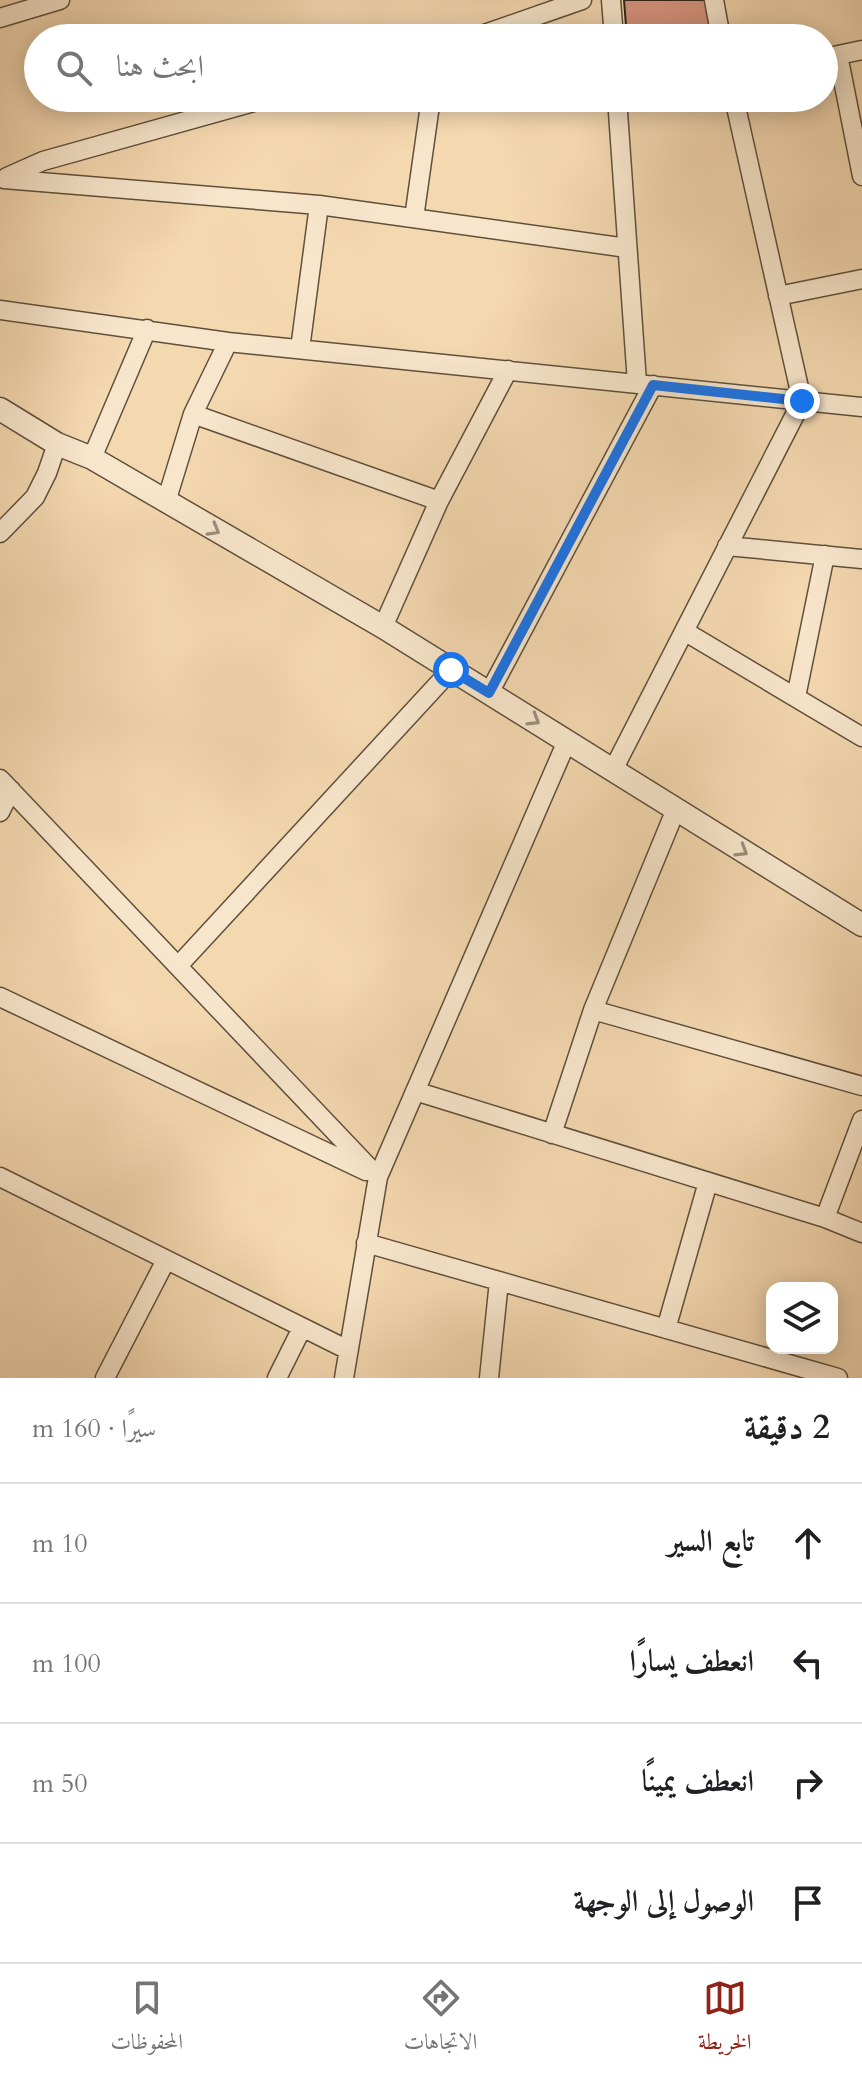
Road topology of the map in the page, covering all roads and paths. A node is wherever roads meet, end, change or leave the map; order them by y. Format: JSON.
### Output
{"nodes":[{"id":1,"x":60,"y":0,"type":"edge"},
{"id":2,"x":582,"y":0,"type":"edge"},
{"id":3,"x":611,"y":0,"type":"edge"},
{"id":4,"x":714,"y":0,"type":"edge"},
{"id":5,"x":0,"y":18,"type":"edge"},
{"id":6,"x":513,"y":24,"type":"edge"},
{"id":7,"x":613,"y":24,"type":"edge"},
{"id":8,"x":718,"y":24,"type":"edge"},
{"id":9,"x":862,"y":50,"type":"edge"},
{"id":10,"x":838,"y":55,"type":"edge"},
{"id":11,"x":838,"y":84,"type":"edge"},
{"id":12,"x":218,"y":112,"type":"edge"},
{"id":13,"x":429,"y":112,"type":"edge"},
{"id":14,"x":618,"y":112,"type":"edge"},
{"id":15,"x":737,"y":112,"type":"edge"},
{"id":16,"x":862,"y":176,"type":"edge"},
{"id":17,"x":2,"y":180,"type":"edge"},
{"id":18,"x":319,"y":205,"type":"junction"},
{"id":19,"x":414,"y":218,"type":"junction"},
{"id":20,"x":627,"y":248,"type":"junction"},
{"id":21,"x":862,"y":279,"type":"edge"},
{"id":22,"x":778,"y":296,"type":"junction"},
{"id":23,"x":0,"y":310,"type":"edge"},
{"id":24,"x":147,"y":329,"type":"junction"},
{"id":25,"x":228,"y":342,"type":"junction"},
{"id":26,"x":300,"y":349,"type":"junction"},
{"id":27,"x":508,"y":370,"type":"junction"},
{"id":28,"x":645,"y":384,"type":"junction"},
{"id":29,"x":802,"y":401,"type":"junction"},
{"id":30,"x":862,"y":407,"type":"edge"},
{"id":31,"x":0,"y":409,"type":"edge"},
{"id":32,"x":193,"y":414,"type":"junction"},
{"id":33,"x":57,"y":444,"type":"junction"},
{"id":34,"x":92,"y":458,"type":"junction"},
{"id":35,"x":439,"y":501,"type":"junction"},
{"id":36,"x":166,"y":502,"type":"junction"},
{"id":37,"x":0,"y":533,"type":"edge"},
{"id":38,"x":727,"y":546,"type":"junction"},
{"id":39,"x":825,"y":555,"type":"junction"},
{"id":40,"x":862,"y":559,"type":"edge"},
{"id":41,"x":383,"y":627,"type":"junction"},
{"id":42,"x":684,"y":631,"type":"junction"},
{"id":43,"x":451,"y":670,"type":"junction"},
{"id":44,"x":489,"y":693,"type":"junction"},
{"id":45,"x":796,"y":697,"type":"junction"},
{"id":46,"x":862,"y":737,"type":"edge"},
{"id":47,"x":567,"y":741,"type":"junction"},
{"id":48,"x":613,"y":770,"type":"junction"},
{"id":49,"x":6,"y":785,"type":"edge"},
{"id":50,"x":676,"y":809,"type":"junction"},
{"id":51,"x":0,"y":812,"type":"edge"},
{"id":52,"x":862,"y":925,"type":"edge"},
{"id":53,"x":178,"y":966,"type":"junction"},
{"id":54,"x":0,"y":997,"type":"edge"},
{"id":55,"x":593,"y":1010,"type":"junction"},
{"id":56,"x":862,"y":1086,"type":"edge"},
{"id":57,"x":415,"y":1091,"type":"junction"},
{"id":58,"x":862,"y":1120,"type":"edge"},
{"id":59,"x":552,"y":1134,"type":"junction"},
{"id":60,"x":0,"y":1177,"type":"edge"},
{"id":61,"x":378,"y":1177,"type":"junction"},
{"id":62,"x":708,"y":1182,"type":"junction"},
{"id":63,"x":825,"y":1218,"type":"junction"},
{"id":64,"x":862,"y":1233,"type":"edge"},
{"id":65,"x":366,"y":1243,"type":"junction"},
{"id":66,"x":166,"y":1260,"type":"junction"},
{"id":67,"x":499,"y":1281,"type":"junction"},
{"id":68,"x":302,"y":1328,"type":"junction"},
{"id":69,"x":666,"y":1329,"type":"junction"},
{"id":70,"x":348,"y":1350,"type":"junction"},
{"id":71,"x":806,"y":1373,"type":"edge"},
{"id":72,"x":105,"y":1378,"type":"edge"},
{"id":73,"x":277,"y":1378,"type":"edge"},
{"id":74,"x":344,"y":1378,"type":"edge"},
{"id":75,"x":489,"y":1378,"type":"edge"},
{"id":76,"x":838,"y":1378,"type":"edge"}],
"edges":[{"from":1,"to":5,"type":"street"},
{"from":2,"to":6,"type":"street"},
{"from":3,"to":7,"type":"street"},
{"from":4,"to":8,"type":"street"},
{"from":9,"to":10,"type":"street"},
{"from":11,"to":16,"type":"street"},
{"from":12,"to":17,"type":"street"},
{"from":13,"to":19,"type":"street"},
{"from":14,"to":20,"type":"street"},
{"from":15,"to":22,"type":"street"},
{"from":17,"to":18,"type":"street"},
{"from":18,"to":19,"type":"street"},
{"from":18,"to":26,"type":"street"},
{"from":19,"to":20,"type":"street"},
{"from":20,"to":28,"type":"street"},
{"from":21,"to":22,"type":"street"},
{"from":22,"to":29,"type":"street"},
{"from":23,"to":24,"type":"street"},
{"from":24,"to":25,"type":"street"},
{"from":24,"to":34,"type":"street"},
{"from":25,"to":26,"type":"street"},
{"from":25,"to":32,"type":"street"},
{"from":26,"to":27,"type":"street"},
{"from":27,"to":28,"type":"street"},
{"from":27,"to":35,"type":"street"},
{"from":28,"to":29,"type":"street"},
{"from":28,"to":44,"type":"street"},
{"from":29,"to":30,"type":"street"},
{"from":29,"to":38,"type":"street"},
{"from":31,"to":33,"type":"street"},
{"from":32,"to":35,"type":"street"},
{"from":32,"to":36,"type":"street"},
{"from":33,"to":34,"type":"street"},
{"from":33,"to":37,"type":"street"},
{"from":34,"to":36,"type":"street"},
{"from":35,"to":41,"type":"street"},
{"from":36,"to":41,"type":"street","one_way":true},
{"from":38,"to":39,"type":"street"},
{"from":38,"to":42,"type":"street"},
{"from":39,"to":40,"type":"street"},
{"from":39,"to":45,"type":"street"},
{"from":41,"to":43,"type":"street"},
{"from":42,"to":45,"type":"street"},
{"from":42,"to":48,"type":"street"},
{"from":43,"to":44,"type":"street"},
{"from":43,"to":53,"type":"street"},
{"from":44,"to":47,"type":"street","one_way":true},
{"from":45,"to":46,"type":"street"},
{"from":47,"to":48,"type":"street"},
{"from":47,"to":57,"type":"street"},
{"from":48,"to":50,"type":"street"},
{"from":49,"to":51,"type":"street"},
{"from":49,"to":53,"type":"street"},
{"from":50,"to":52,"type":"street","one_way":true},
{"from":50,"to":55,"type":"street"},
{"from":53,"to":61,"type":"street"},
{"from":54,"to":61,"type":"street"},
{"from":55,"to":56,"type":"street"},
{"from":55,"to":59,"type":"street"},
{"from":57,"to":59,"type":"street"},
{"from":57,"to":61,"type":"street"},
{"from":58,"to":63,"type":"street"},
{"from":59,"to":62,"type":"street"},
{"from":60,"to":66,"type":"street"},
{"from":61,"to":65,"type":"street"},
{"from":62,"to":63,"type":"street"},
{"from":62,"to":69,"type":"street"},
{"from":63,"to":64,"type":"street"},
{"from":65,"to":67,"type":"street"},
{"from":65,"to":70,"type":"street"},
{"from":66,"to":68,"type":"street"},
{"from":66,"to":72,"type":"street"},
{"from":67,"to":69,"type":"street"},
{"from":67,"to":75,"type":"street"},
{"from":68,"to":70,"type":"street"},
{"from":68,"to":73,"type":"street"},
{"from":69,"to":71,"type":"street"},
{"from":70,"to":74,"type":"street"},
{"from":71,"to":76,"type":"street"}]}
